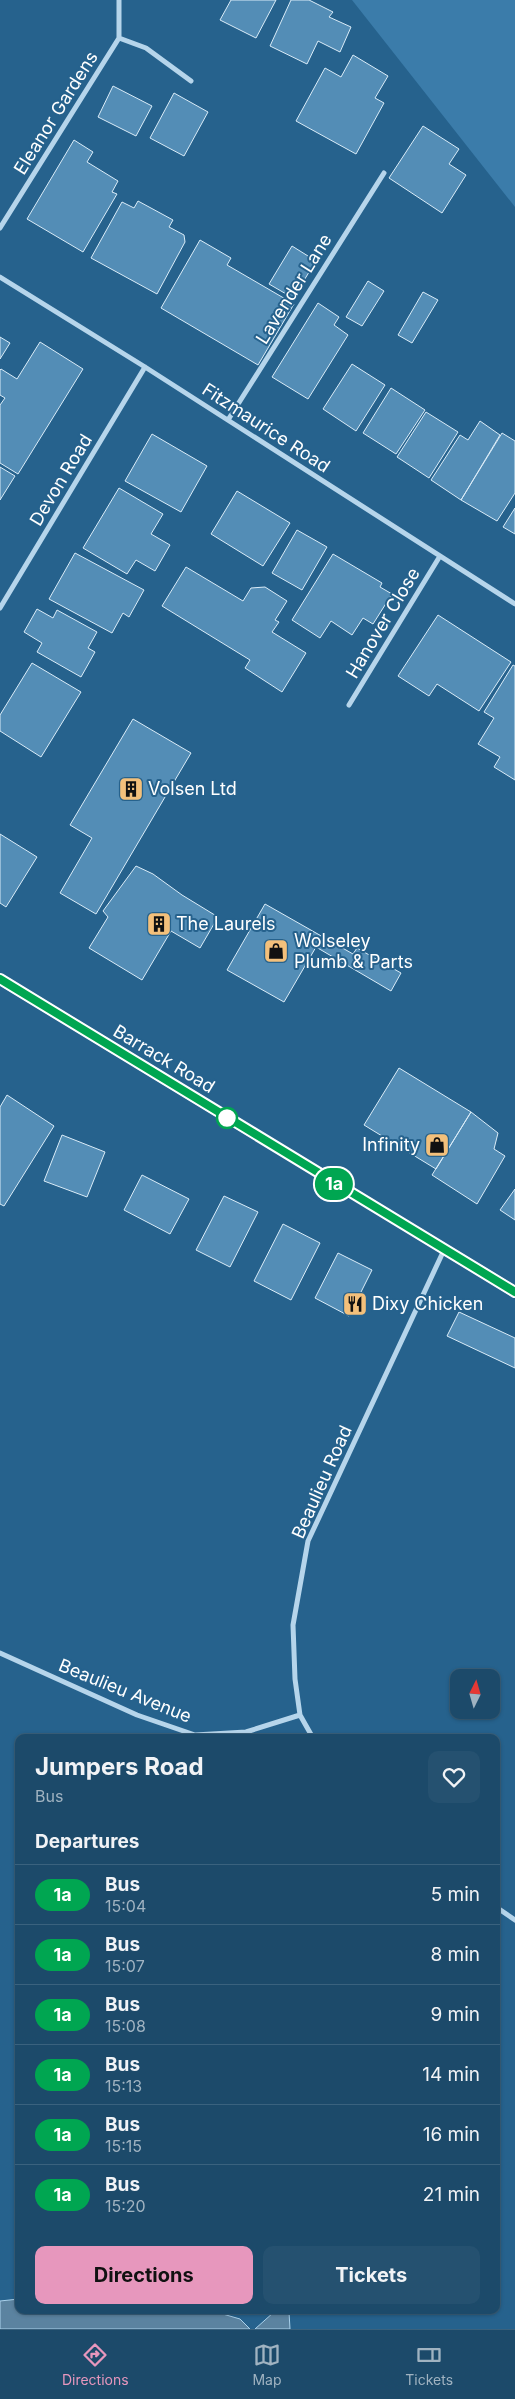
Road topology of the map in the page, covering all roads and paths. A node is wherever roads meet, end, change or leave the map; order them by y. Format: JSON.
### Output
{"nodes":[{"id":1,"x":119,"y":0,"type":"edge"},
{"id":2,"x":119,"y":38,"type":"junction"},
{"id":3,"x":190,"y":81,"type":"dead end"},
{"id":4,"x":384,"y":172,"type":"dead end"},
{"id":5,"x":0,"y":228,"type":"edge"},
{"id":6,"x":0,"y":277,"type":"edge"},
{"id":7,"x":145,"y":367,"type":"junction"},
{"id":8,"x":228,"y":420,"type":"junction"},
{"id":9,"x":440,"y":556,"type":"junction"},
{"id":10,"x":515,"y":604,"type":"edge"},
{"id":11,"x":0,"y":608,"type":"edge"},
{"id":12,"x":349,"y":706,"type":"dead end"},
{"id":13,"x":0,"y":979,"type":"edge"},
{"id":14,"x":444,"y":1250,"type":"junction"},
{"id":15,"x":515,"y":1292,"type":"edge"},
{"id":16,"x":0,"y":1653,"type":"edge"},
{"id":17,"x":300,"y":1715,"type":"junction"},
{"id":18,"x":192,"y":1734,"type":"edge"},
{"id":19,"x":212,"y":1734,"type":"edge"},
{"id":20,"x":311,"y":1734,"type":"edge"},
{"id":21,"x":500,"y":1910,"type":"edge"},
{"id":22,"x":515,"y":1920,"type":"edge"}],
"edges":[{"from":1,"to":2,"type":"street"},
{"from":2,"to":3,"type":"street"},
{"from":2,"to":5,"type":"street","name":"Eleanor Gardens"},
{"from":4,"to":8,"type":"street","name":"Lavender Lane"},
{"from":6,"to":7,"type":"street","name":"Fitzmaurice Road"},
{"from":7,"to":8,"type":"street","name":"Fitzmaurice Road"},
{"from":7,"to":11,"type":"street","name":"Devon Road"},
{"from":8,"to":9,"type":"street","name":"Fitzmaurice Road"},
{"from":9,"to":10,"type":"street","name":"Fitzmaurice Road"},
{"from":9,"to":12,"type":"street","name":"Hanover Close"},
{"from":13,"to":14,"type":"main road","name":"Barrack Road"},
{"from":14,"to":15,"type":"main road","name":"Barrack Road"},
{"from":14,"to":17,"type":"street","name":"Beaulieu Road"},
{"from":16,"to":18,"type":"street","name":"Beaulieu Avenue"},
{"from":17,"to":19,"type":"street","name":"Beaulieu Avenue"},
{"from":17,"to":20,"type":"street","name":"Beaulieu Road"},
{"from":21,"to":22,"type":"street"}]}
